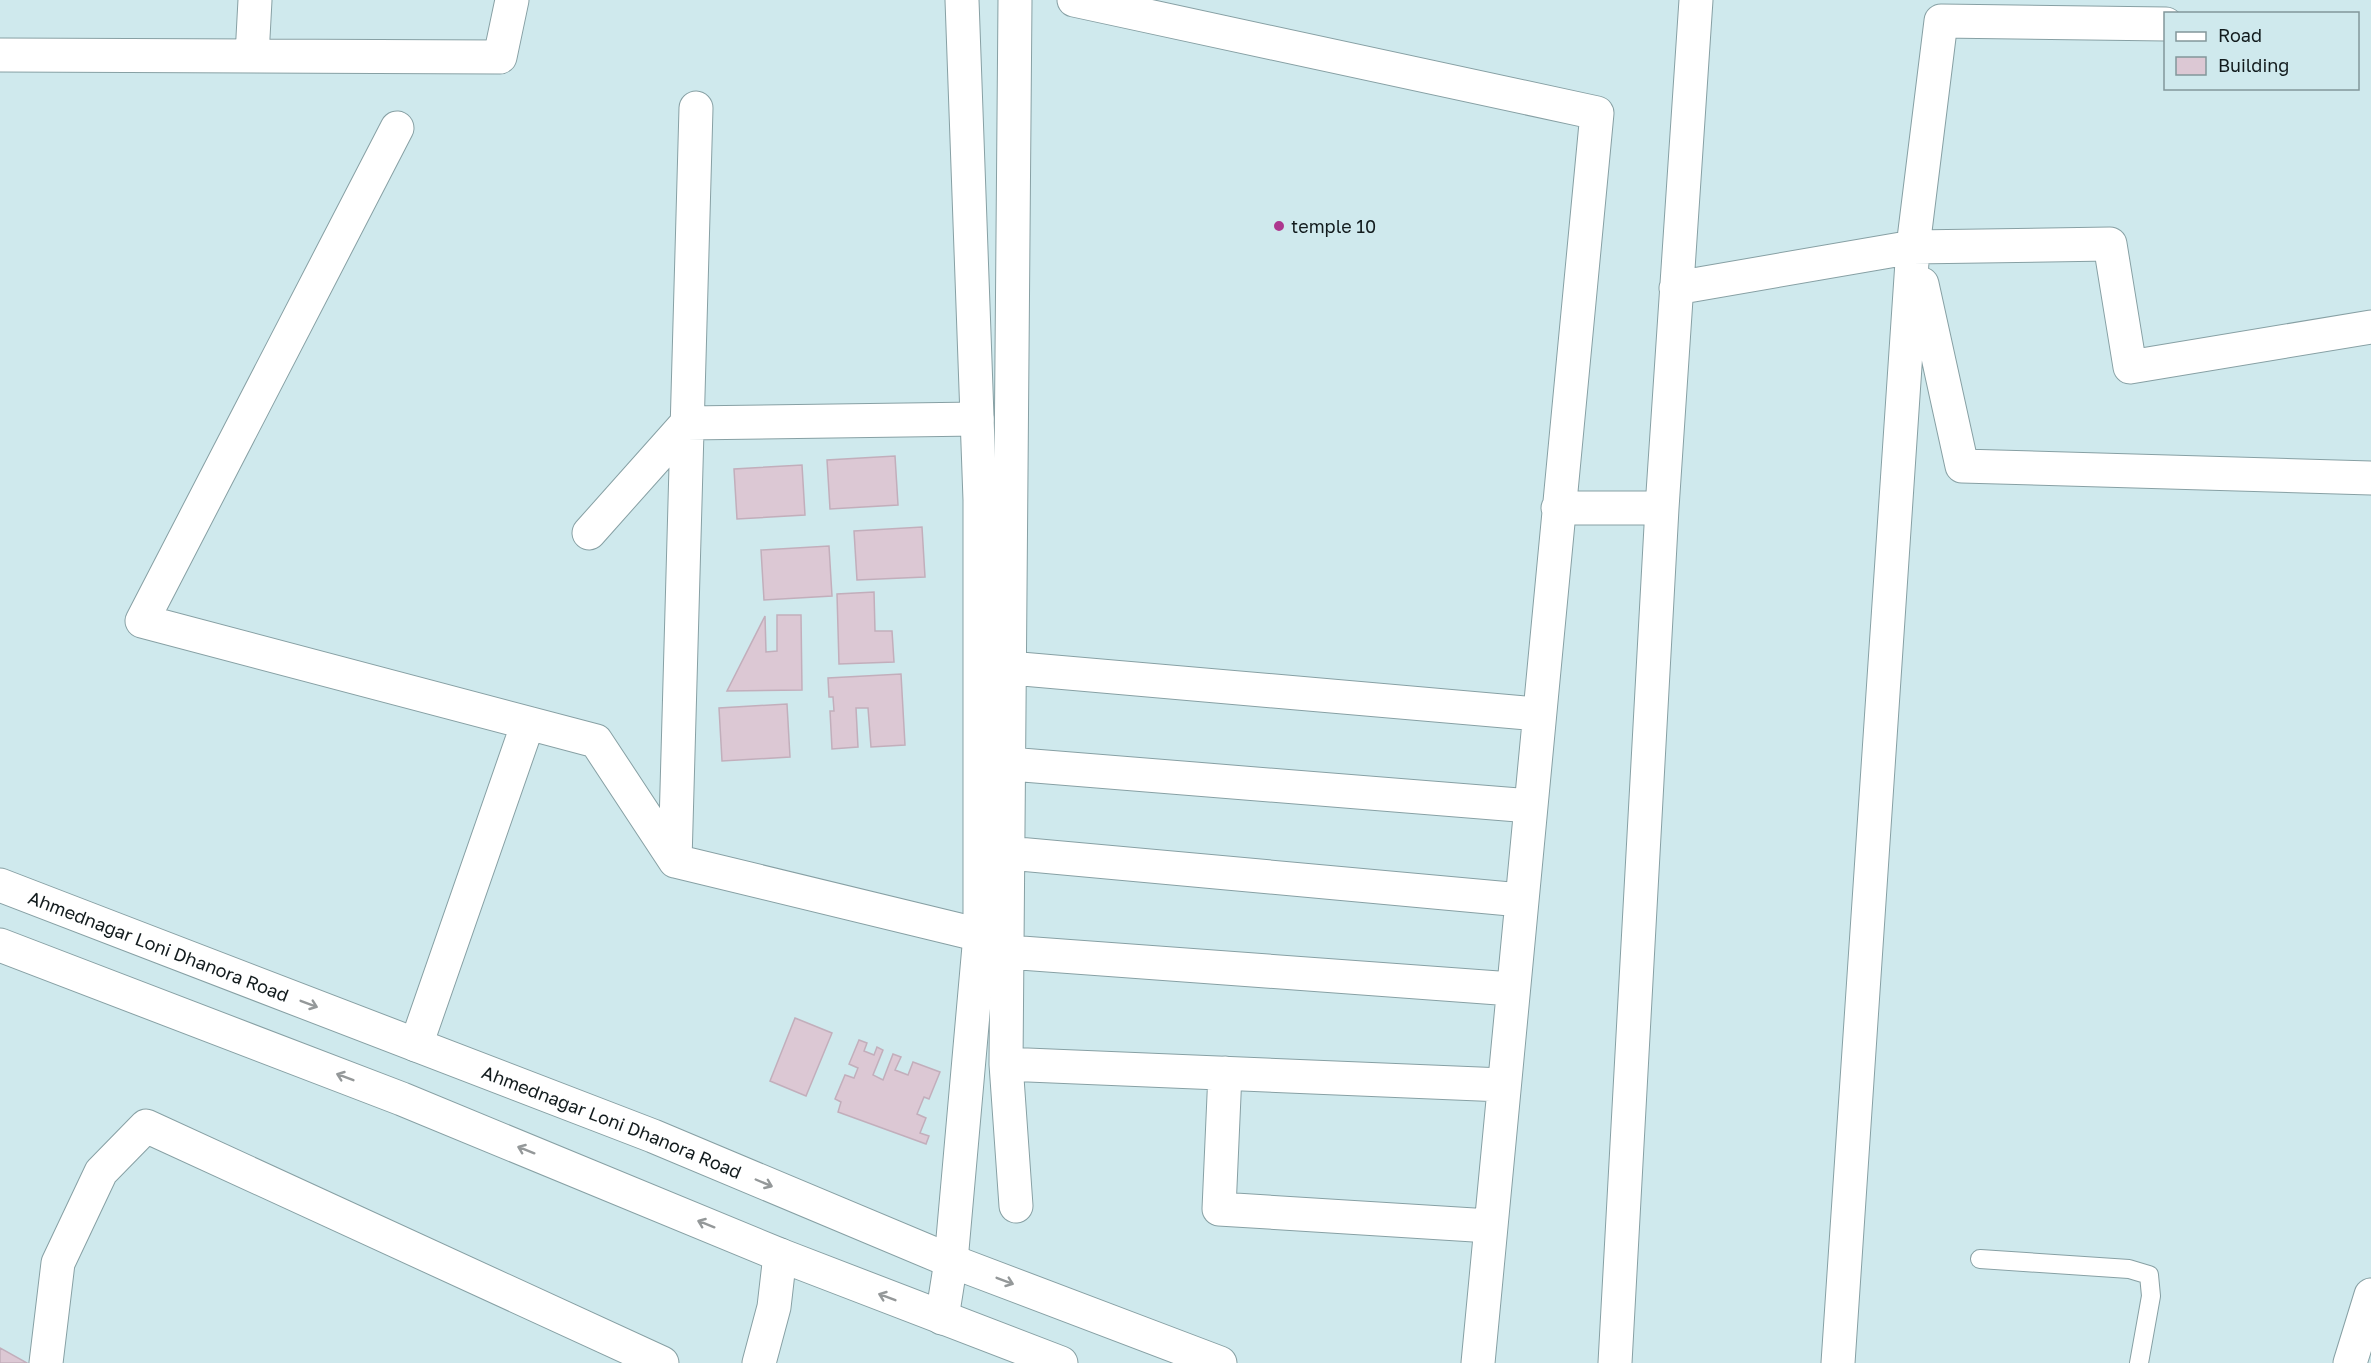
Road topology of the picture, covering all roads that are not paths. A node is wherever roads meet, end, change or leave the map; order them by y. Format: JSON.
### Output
{"nodes":[{"id":1,"x":255,"y":0,"type":"edge"},
{"id":2,"x":512,"y":0,"type":"edge"},
{"id":3,"x":962,"y":0,"type":"edge"},
{"id":4,"x":1015,"y":0,"type":"edge"},
{"id":5,"x":1074,"y":0,"type":"edge"},
{"id":6,"x":1696,"y":0,"type":"edge"},
{"id":7,"x":2164,"y":24,"type":"edge"},
{"id":8,"x":0,"y":55,"type":"edge"},
{"id":9,"x":252,"y":56,"type":"junction"},
{"id":10,"x":696,"y":108,"type":"dead end"},
{"id":11,"x":397,"y":128,"type":"dead end"},
{"id":12,"x":1913,"y":247,"type":"junction"},
{"id":13,"x":1676,"y":288,"type":"junction"},
{"id":14,"x":2371,"y":327,"type":"edge"},
{"id":15,"x":977,"y":419,"type":"junction"},
{"id":16,"x":687,"y":423,"type":"junction"},
{"id":17,"x":2371,"y":478,"type":"edge"},
{"id":18,"x":1558,"y":508,"type":"junction"},
{"id":19,"x":1662,"y":508,"type":"junction"},
{"id":20,"x":588,"y":533,"type":"dead end"},
{"id":21,"x":1010,"y":668,"type":"junction"},
{"id":22,"x":1539,"y":714,"type":"junction"},
{"id":23,"x":528,"y":723,"type":"junction"},
{"id":24,"x":1009,"y":764,"type":"junction"},
{"id":25,"x":1530,"y":806,"type":"junction"},
{"id":26,"x":1008,"y":853,"type":"junction"},
{"id":27,"x":675,"y":861,"type":"junction"},
{"id":28,"x":0,"y":885,"type":"edge"},
{"id":29,"x":1521,"y":900,"type":"junction"},
{"id":30,"x":980,"y":934,"type":"junction"},
{"id":31,"x":0,"y":945,"type":"edge"},
{"id":32,"x":1008,"y":952,"type":"junction"},
{"id":33,"x":1512,"y":989,"type":"junction"},
{"id":34,"x":417,"y":1045,"type":"junction"},
{"id":35,"x":1006,"y":1064,"type":"junction"},
{"id":36,"x":1225,"y":1073,"type":"junction"},
{"id":37,"x":1503,"y":1085,"type":"junction"},
{"id":38,"x":1016,"y":1206,"type":"dead end"},
{"id":39,"x":1490,"y":1226,"type":"junction"},
{"id":40,"x":780,"y":1255,"type":"junction"},
{"id":41,"x":1980,"y":1259,"type":"dead end"},
{"id":42,"x":951,"y":1261,"type":"junction"},
{"id":43,"x":2371,"y":1295,"type":"edge"},
{"id":44,"x":942,"y":1318,"type":"junction"},
{"id":45,"x":46,"y":1363,"type":"edge"},
{"id":46,"x":662,"y":1363,"type":"edge"},
{"id":47,"x":759,"y":1363,"type":"edge"},
{"id":48,"x":1061,"y":1363,"type":"edge"},
{"id":49,"x":1220,"y":1363,"type":"edge"},
{"id":50,"x":1478,"y":1363,"type":"edge"},
{"id":51,"x":1615,"y":1363,"type":"edge"},
{"id":52,"x":1838,"y":1363,"type":"edge"},
{"id":53,"x":2139,"y":1363,"type":"edge"},
{"id":54,"x":2350,"y":1363,"type":"edge"}],
"edges":[{"from":1,"to":9,"type":"street"},
{"from":2,"to":9,"type":"street"},
{"from":3,"to":15,"type":"street"},
{"from":4,"to":21,"type":"street"},
{"from":5,"to":18,"type":"street"},
{"from":6,"to":13,"type":"street"},
{"from":7,"to":12,"type":"street"},
{"from":8,"to":9,"type":"street"},
{"from":10,"to":16,"type":"street"},
{"from":11,"to":23,"type":"street"},
{"from":12,"to":13,"type":"street"},
{"from":12,"to":14,"type":"street"},
{"from":12,"to":17,"type":"street"},
{"from":12,"to":52,"type":"street"},
{"from":13,"to":19,"type":"street"},
{"from":15,"to":16,"type":"street"},
{"from":15,"to":30,"type":"street"},
{"from":16,"to":20,"type":"street"},
{"from":16,"to":27,"type":"street"},
{"from":18,"to":19,"type":"street"},
{"from":18,"to":22,"type":"street"},
{"from":19,"to":51,"type":"street"},
{"from":21,"to":22,"type":"street"},
{"from":21,"to":24,"type":"street"},
{"from":22,"to":25,"type":"street"},
{"from":23,"to":27,"type":"street"},
{"from":23,"to":34,"type":"street"},
{"from":24,"to":25,"type":"street"},
{"from":24,"to":26,"type":"street"},
{"from":25,"to":29,"type":"street"},
{"from":26,"to":29,"type":"street"},
{"from":26,"to":32,"type":"street"},
{"from":27,"to":30,"type":"street"},
{"from":28,"to":34,"type":"street","name":"Ahmednagar Loni Dhanora Road","one_way":true},
{"from":29,"to":33,"type":"street"},
{"from":30,"to":42,"type":"street"},
{"from":40,"to":31,"type":"street","one_way":true},
{"from":32,"to":33,"type":"street"},
{"from":32,"to":35,"type":"street"},
{"from":33,"to":37,"type":"street"},
{"from":34,"to":42,"type":"street","name":"Ahmednagar Loni Dhanora Road","one_way":true},
{"from":35,"to":36,"type":"street"},
{"from":35,"to":38,"type":"street"},
{"from":36,"to":37,"type":"street"},
{"from":36,"to":39,"type":"street"},
{"from":37,"to":39,"type":"street"},
{"from":39,"to":50,"type":"street"},
{"from":44,"to":40,"type":"street","one_way":true},
{"from":40,"to":47,"type":"street"},
{"from":41,"to":53,"type":"lane"},
{"from":42,"to":44,"type":"street"},
{"from":42,"to":49,"type":"street","name":"Ahmednagar Loni Dhanora Road","one_way":true},
{"from":43,"to":54,"type":"street"},
{"from":44,"to":48,"type":"street"},
{"from":45,"to":46,"type":"street"}]}
